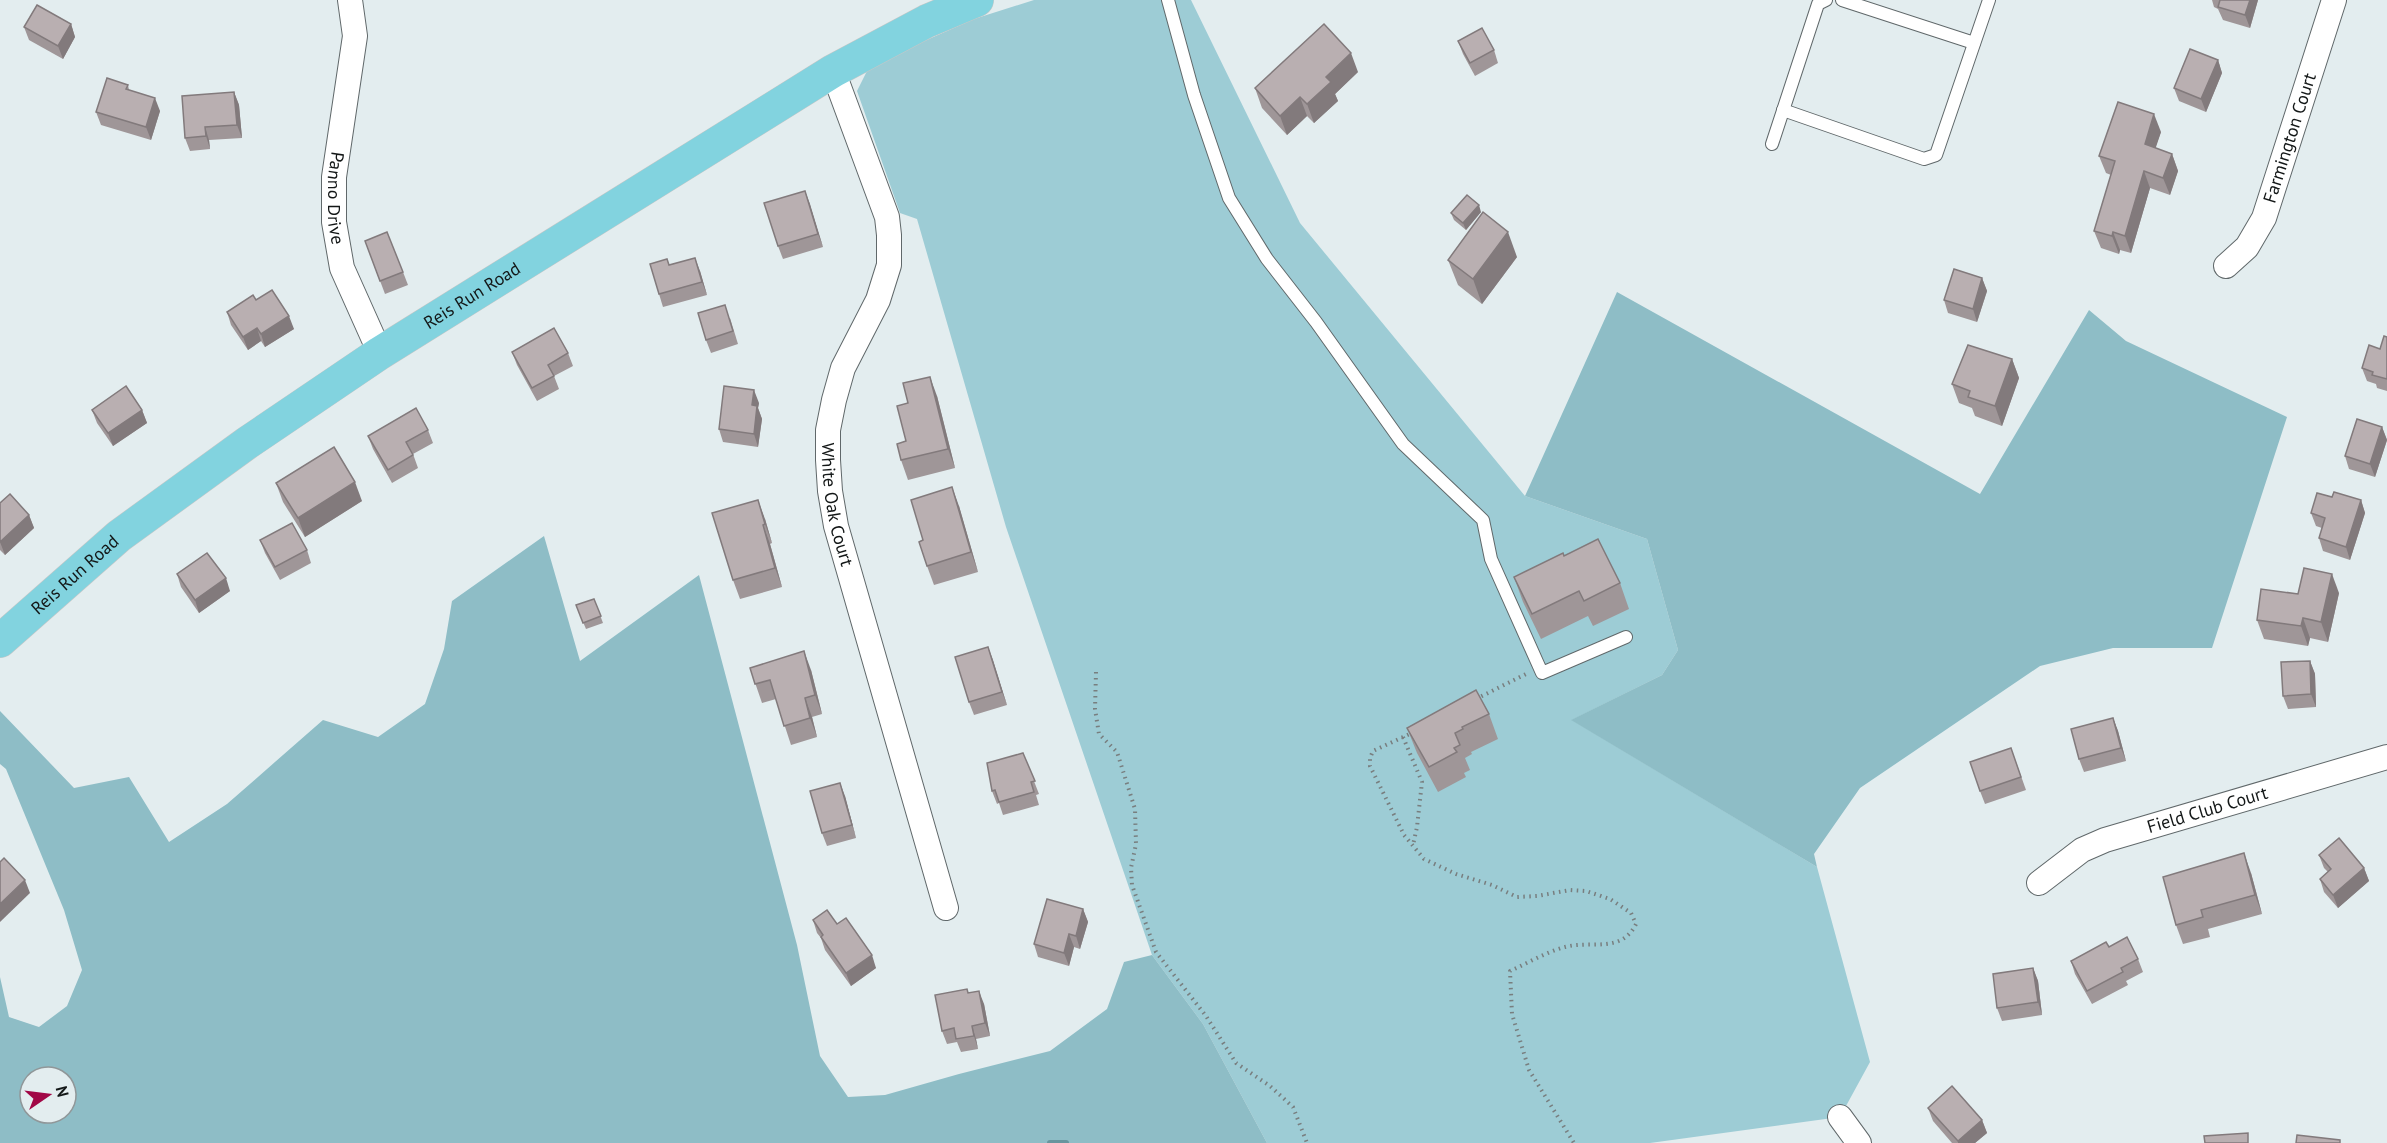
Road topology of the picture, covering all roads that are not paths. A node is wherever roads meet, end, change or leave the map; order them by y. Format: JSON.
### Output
{"nodes":[{"id":1,"x":350,"y":0,"type":"edge"},
{"id":2,"x":977,"y":0,"type":"edge"},
{"id":3,"x":1168,"y":0,"type":"edge"},
{"id":4,"x":1826,"y":0,"type":"edge"},
{"id":5,"x":1842,"y":0,"type":"edge"},
{"id":6,"x":1989,"y":0,"type":"edge"},
{"id":7,"x":2334,"y":0,"type":"edge"},
{"id":8,"x":1974,"y":43,"type":"junction"},
{"id":9,"x":833,"y":71,"type":"junction"},
{"id":10,"x":1783,"y":110,"type":"junction"},
{"id":11,"x":1772,"y":144,"type":"dead end"},
{"id":12,"x":2226,"y":266,"type":"dead end"},
{"id":13,"x":380,"y":353,"type":"junction"},
{"id":14,"x":1626,"y":637,"type":"dead end"},
{"id":15,"x":0,"y":641,"type":"edge"},
{"id":16,"x":2387,"y":757,"type":"edge"},
{"id":17,"x":2039,"y":883,"type":"dead end"},
{"id":18,"x":946,"y":908,"type":"dead end"},
{"id":19,"x":1840,"y":1117,"type":"dead end"},
{"id":20,"x":1859,"y":1143,"type":"edge"}],
"edges":[{"from":1,"to":13,"type":"street","name":"Panno Drive"},
{"from":2,"to":9,"type":"main road","name":"Reis Run Road"},
{"from":3,"to":14,"type":"lane"},
{"from":4,"to":10,"type":"lane"},
{"from":5,"to":8,"type":"lane"},
{"from":6,"to":8,"type":"lane"},
{"from":7,"to":12,"type":"street","name":"Farmington Court"},
{"from":8,"to":10,"type":"lane"},
{"from":9,"to":13,"type":"main road","name":"Reis Run Road"},
{"from":9,"to":18,"type":"street","name":"White Oak Court"},
{"from":10,"to":11,"type":"lane"},
{"from":13,"to":15,"type":"main road","name":"Reis Run Road"},
{"from":16,"to":17,"type":"street","name":"Field Club Court"},
{"from":19,"to":20,"type":"street"}]}
